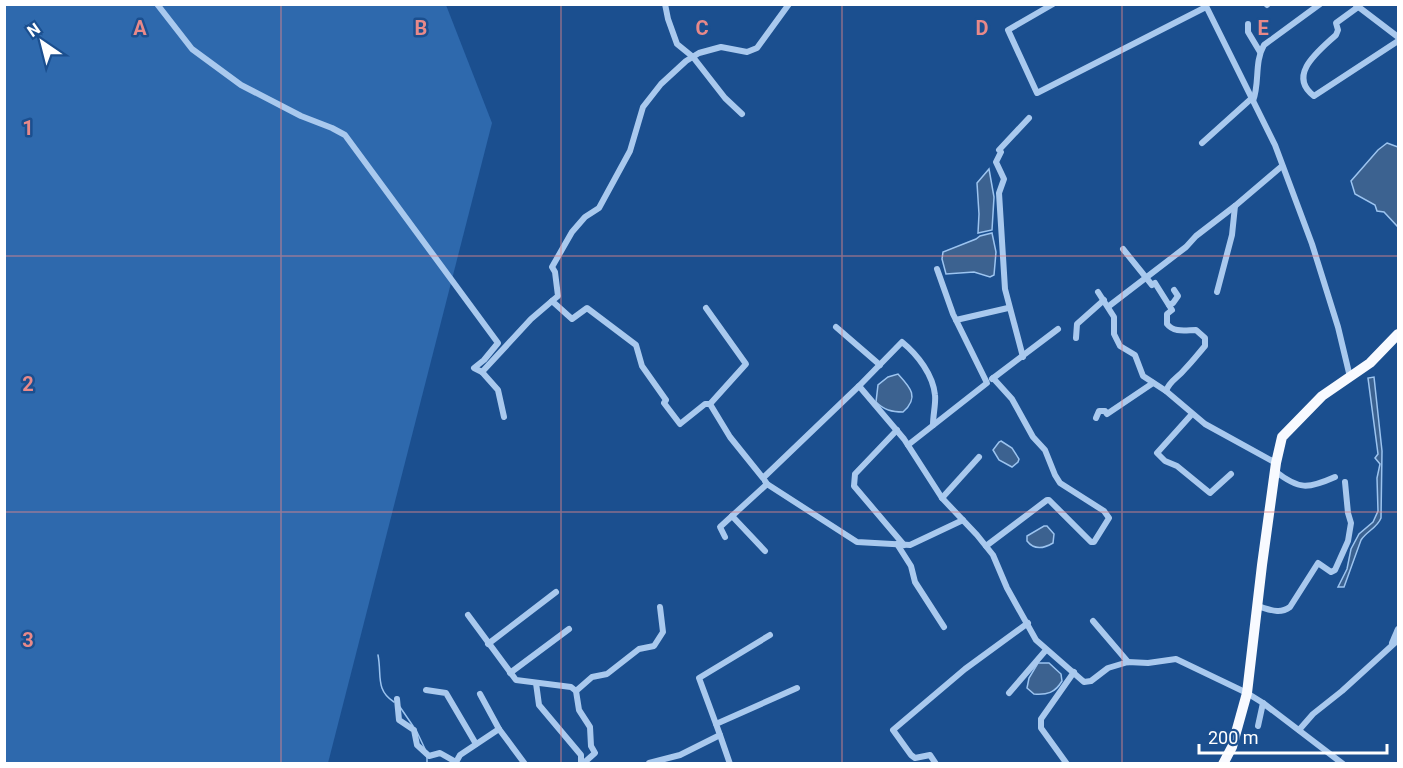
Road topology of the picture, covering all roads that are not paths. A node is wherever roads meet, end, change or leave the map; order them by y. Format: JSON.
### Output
{"nodes":[{"id":1,"x":157,"y":4,"type":"edge"},
{"id":2,"x":665,"y":4,"type":"edge"},
{"id":3,"x":789,"y":4,"type":"edge"},
{"id":4,"x":1053,"y":4,"type":"edge"},
{"id":5,"x":1320,"y":4,"type":"edge"},
{"id":6,"x":1206,"y":6,"type":"edge"},
{"id":7,"x":1357,"y":6,"type":"edge"},
{"id":8,"x":1248,"y":24,"type":"dead end"},
{"id":9,"x":1398,"y":39,"type":"edge"},
{"id":10,"x":1260,"y":52,"type":"junction"},
{"id":11,"x":693,"y":57,"type":"junction"},
{"id":12,"x":1252,"y":100,"type":"junction"},
{"id":13,"x":742,"y":114,"type":"dead end"},
{"id":14,"x":1029,"y":118,"type":"dead end"},
{"id":15,"x":1202,"y":143,"type":"dead end"},
{"id":16,"x":1282,"y":166,"type":"junction"},
{"id":17,"x":1235,"y":206,"type":"junction"},
{"id":18,"x":1124,"y":249,"type":"dead end"},
{"id":19,"x":937,"y":269,"type":"dead end"},
{"id":20,"x":1147,"y":278,"type":"junction"},
{"id":21,"x":1174,"y":290,"type":"dead end"},
{"id":22,"x":1098,"y":292,"type":"dead end"},
{"id":23,"x":1217,"y":292,"type":"dead end"},
{"id":24,"x":1104,"y":300,"type":"junction"},
{"id":25,"x":552,"y":302,"type":"junction"},
{"id":26,"x":1169,"y":305,"type":"junction"},
{"id":27,"x":1109,"y":306,"type":"junction"},
{"id":28,"x":706,"y":308,"type":"dead end"},
{"id":29,"x":1008,"y":308,"type":"junction"},
{"id":30,"x":956,"y":320,"type":"junction"},
{"id":31,"x":836,"y":327,"type":"dead end"},
{"id":32,"x":1058,"y":329,"type":"dead end"},
{"id":33,"x":1398,"y":334,"type":"edge"},
{"id":34,"x":1076,"y":338,"type":"dead end"},
{"id":35,"x":1023,"y":357,"type":"junction"},
{"id":36,"x":880,"y":365,"type":"junction"},
{"id":37,"x":482,"y":372,"type":"junction"},
{"id":38,"x":1353,"y":374,"type":"junction"},
{"id":39,"x":993,"y":378,"type":"junction"},
{"id":40,"x":987,"y":383,"type":"junction"},
{"id":41,"x":1153,"y":383,"type":"junction"},
{"id":42,"x":859,"y":386,"type":"junction"},
{"id":43,"x":1166,"y":392,"type":"junction"},
{"id":44,"x":710,"y":404,"type":"junction"},
{"id":45,"x":1192,"y":414,"type":"junction"},
{"id":46,"x":504,"y":417,"type":"dead end"},
{"id":47,"x":1096,"y":418,"type":"dead end"},
{"id":48,"x":933,"y":425,"type":"junction"},
{"id":49,"x":897,"y":430,"type":"junction"},
{"id":50,"x":908,"y":445,"type":"junction"},
{"id":51,"x":979,"y":457,"type":"dead end"},
{"id":52,"x":1276,"y":467,"type":"junction"},
{"id":53,"x":1232,"y":474,"type":"dead end"},
{"id":54,"x":1335,"y":477,"type":"dead end"},
{"id":55,"x":765,"y":481,"type":"junction"},
{"id":56,"x":1345,"y":482,"type":"dead end"},
{"id":57,"x":942,"y":498,"type":"junction"},
{"id":58,"x":732,"y":516,"type":"junction"},
{"id":59,"x":963,"y":520,"type":"junction"},
{"id":60,"x":725,"y":537,"type":"dead end"},
{"id":61,"x":901,"y":545,"type":"junction"},
{"id":62,"x":986,"y":546,"type":"junction"},
{"id":63,"x":765,"y":550,"type":"dead end"},
{"id":64,"x":556,"y":592,"type":"dead end"},
{"id":65,"x":1257,"y":606,"type":"junction"},
{"id":66,"x":660,"y":607,"type":"dead end"},
{"id":67,"x":468,"y":615,"type":"dead end"},
{"id":68,"x":1092,"y":621,"type":"dead end"},
{"id":69,"x":1028,"y":624,"type":"junction"},
{"id":70,"x":944,"y":627,"type":"dead end"},
{"id":71,"x":1398,"y":629,"type":"edge"},
{"id":72,"x":569,"y":630,"type":"dead end"},
{"id":73,"x":771,"y":635,"type":"dead end"},
{"id":74,"x":1398,"y":640,"type":"edge"},
{"id":75,"x":488,"y":644,"type":"junction"},
{"id":76,"x":1391,"y":646,"type":"junction"},
{"id":77,"x":1046,"y":650,"type":"junction"},
{"id":78,"x":1128,"y":662,"type":"junction"},
{"id":79,"x":1074,"y":672,"type":"junction"},
{"id":80,"x":510,"y":673,"type":"junction"},
{"id":81,"x":536,"y":683,"type":"junction"},
{"id":82,"x":797,"y":688,"type":"dead end"},
{"id":83,"x":426,"y":690,"type":"dead end"},
{"id":84,"x":576,"y":691,"type":"junction"},
{"id":85,"x":1009,"y":693,"type":"dead end"},
{"id":86,"x":1247,"y":693,"type":"junction"},
{"id":87,"x":480,"y":694,"type":"dead end"},
{"id":88,"x":397,"y":699,"type":"dead end"},
{"id":89,"x":1263,"y":703,"type":"junction"},
{"id":90,"x":716,"y":724,"type":"junction"},
{"id":91,"x":1258,"y":726,"type":"dead end"},
{"id":92,"x":499,"y":729,"type":"junction"},
{"id":93,"x":1299,"y":730,"type":"junction"},
{"id":94,"x":720,"y":735,"type":"junction"},
{"id":95,"x":476,"y":744,"type":"junction"},
{"id":96,"x":455,"y":763,"type":"edge"},
{"id":97,"x":648,"y":763,"type":"edge"},
{"id":98,"x":525,"y":764,"type":"edge"},
{"id":99,"x":581,"y":764,"type":"edge"},
{"id":100,"x":586,"y":764,"type":"edge"},
{"id":101,"x":730,"y":764,"type":"edge"},
{"id":102,"x":936,"y":764,"type":"edge"},
{"id":103,"x":1067,"y":764,"type":"edge"},
{"id":104,"x":1223,"y":764,"type":"edge"},
{"id":105,"x":1343,"y":764,"type":"edge"}],
"edges":[{"from":1,"to":37,"type":"street"},
{"from":2,"to":11,"type":"street"},
{"from":3,"to":11,"type":"street"},
{"from":4,"to":6,"type":"street"},
{"from":5,"to":10,"type":"street"},
{"from":6,"to":12,"type":"street"},
{"from":7,"to":9,"type":"street"},
{"from":7,"to":9,"type":"street"},
{"from":8,"to":10,"type":"street"},
{"from":10,"to":12,"type":"street"},
{"from":11,"to":13,"type":"street"},
{"from":11,"to":25,"type":"street"},
{"from":12,"to":15,"type":"street"},
{"from":12,"to":16,"type":"street"},
{"from":14,"to":29,"type":"street"},
{"from":16,"to":17,"type":"street"},
{"from":16,"to":38,"type":"street"},
{"from":17,"to":20,"type":"street"},
{"from":17,"to":23,"type":"street"},
{"from":18,"to":20,"type":"street"},
{"from":19,"to":30,"type":"street"},
{"from":20,"to":26,"type":"street"},
{"from":20,"to":27,"type":"street"},
{"from":21,"to":26,"type":"street"},
{"from":22,"to":24,"type":"street"},
{"from":24,"to":27,"type":"street"},
{"from":24,"to":34,"type":"street"},
{"from":25,"to":37,"type":"street"},
{"from":25,"to":44,"type":"street"},
{"from":26,"to":43,"type":"street"},
{"from":27,"to":41,"type":"street"},
{"from":28,"to":44,"type":"street"},
{"from":29,"to":30,"type":"street"},
{"from":29,"to":35,"type":"street"},
{"from":30,"to":40,"type":"street"},
{"from":31,"to":36,"type":"street"},
{"from":32,"to":35,"type":"street"},
{"from":33,"to":38,"type":"highway"},
{"from":35,"to":39,"type":"street"},
{"from":36,"to":42,"type":"street"},
{"from":36,"to":48,"type":"street"},
{"from":37,"to":46,"type":"street"},
{"from":38,"to":52,"type":"highway"},
{"from":39,"to":40,"type":"street"},
{"from":39,"to":62,"type":"street"},
{"from":40,"to":48,"type":"street"},
{"from":41,"to":43,"type":"street"},
{"from":41,"to":47,"type":"street"},
{"from":42,"to":49,"type":"street"},
{"from":42,"to":55,"type":"street"},
{"from":43,"to":45,"type":"street"},
{"from":44,"to":55,"type":"street"},
{"from":45,"to":52,"type":"street"},
{"from":45,"to":53,"type":"street"},
{"from":48,"to":50,"type":"street"},
{"from":49,"to":50,"type":"street"},
{"from":49,"to":61,"type":"street"},
{"from":50,"to":57,"type":"street"},
{"from":51,"to":57,"type":"street"},
{"from":52,"to":54,"type":"street"},
{"from":52,"to":65,"type":"highway"},
{"from":55,"to":58,"type":"street"},
{"from":55,"to":61,"type":"street"},
{"from":56,"to":65,"type":"street"},
{"from":57,"to":59,"type":"street"},
{"from":58,"to":60,"type":"street"},
{"from":58,"to":63,"type":"street"},
{"from":59,"to":61,"type":"street"},
{"from":59,"to":62,"type":"street"},
{"from":61,"to":70,"type":"street"},
{"from":62,"to":69,"type":"street"},
{"from":64,"to":75,"type":"street"},
{"from":65,"to":86,"type":"highway"},
{"from":66,"to":84,"type":"street"},
{"from":67,"to":75,"type":"street"},
{"from":68,"to":78,"type":"street"},
{"from":69,"to":77,"type":"street"},
{"from":69,"to":102,"type":"street"},
{"from":71,"to":76,"type":"street"},
{"from":72,"to":80,"type":"street"},
{"from":73,"to":90,"type":"street"},
{"from":74,"to":76,"type":"street"},
{"from":75,"to":80,"type":"street"},
{"from":76,"to":93,"type":"street"},
{"from":77,"to":79,"type":"street"},
{"from":77,"to":85,"type":"street"},
{"from":78,"to":79,"type":"street"},
{"from":78,"to":86,"type":"street"},
{"from":79,"to":103,"type":"street"},
{"from":80,"to":81,"type":"street"},
{"from":81,"to":84,"type":"street"},
{"from":81,"to":99,"type":"street"},
{"from":82,"to":90,"type":"street"},
{"from":83,"to":95,"type":"street"},
{"from":84,"to":100,"type":"street"},
{"from":86,"to":89,"type":"street"},
{"from":86,"to":104,"type":"highway"},
{"from":87,"to":92,"type":"street"},
{"from":88,"to":96,"type":"street"},
{"from":89,"to":91,"type":"street"},
{"from":89,"to":93,"type":"street"},
{"from":90,"to":94,"type":"street"},
{"from":92,"to":95,"type":"street"},
{"from":92,"to":98,"type":"street"},
{"from":93,"to":105,"type":"street"},
{"from":94,"to":97,"type":"street"},
{"from":94,"to":101,"type":"street"},
{"from":95,"to":96,"type":"street"}]}
